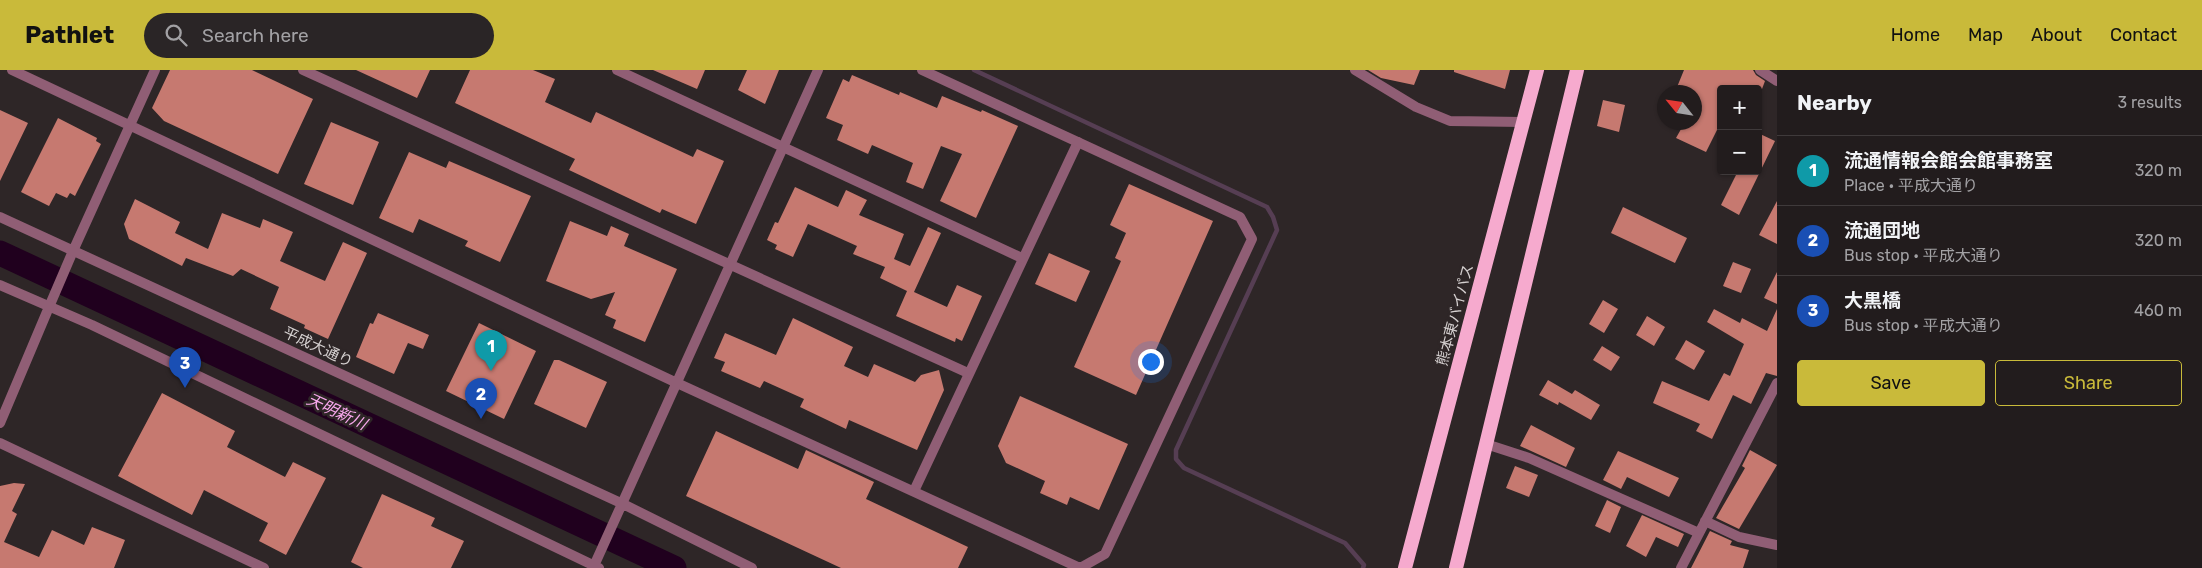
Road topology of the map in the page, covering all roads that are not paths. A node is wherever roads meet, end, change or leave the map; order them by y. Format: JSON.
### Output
{"nodes":[{"id":1,"x":12,"y":70,"type":"edge"},
{"id":2,"x":155,"y":70,"type":"edge"},
{"id":3,"x":303,"y":70,"type":"edge"},
{"id":4,"x":617,"y":70,"type":"edge"},
{"id":5,"x":818,"y":70,"type":"edge"},
{"id":6,"x":922,"y":70,"type":"edge"},
{"id":7,"x":1355,"y":70,"type":"edge"},
{"id":8,"x":1537,"y":70,"type":"edge"},
{"id":9,"x":1577,"y":70,"type":"edge"},
{"id":10,"x":1760,"y":70,"type":"edge"},
{"id":11,"x":1777,"y":81,"type":"edge"},
{"id":12,"x":1524,"y":122,"type":"junction"},
{"id":13,"x":130,"y":127,"type":"junction"},
{"id":14,"x":1078,"y":142,"type":"junction"},
{"id":15,"x":785,"y":147,"type":"junction"},
{"id":16,"x":0,"y":217,"type":"edge"},
{"id":17,"x":71,"y":255,"type":"junction"},
{"id":18,"x":1022,"y":258,"type":"junction"},
{"id":19,"x":731,"y":264,"type":"junction"},
{"id":20,"x":0,"y":285,"type":"edge"},
{"id":21,"x":48,"y":307,"type":"junction"},
{"id":22,"x":968,"y":373,"type":"junction"},
{"id":23,"x":677,"y":383,"type":"junction"},
{"id":24,"x":1777,"y":383,"type":"edge"},
{"id":25,"x":0,"y":423,"type":"edge"},
{"id":26,"x":0,"y":442,"type":"edge"},
{"id":27,"x":1486,"y":444,"type":"junction"},
{"id":28,"x":914,"y":491,"type":"junction"},
{"id":29,"x":623,"y":504,"type":"junction"},
{"id":30,"x":1705,"y":521,"type":"junction"},
{"id":31,"x":1699,"y":533,"type":"junction"},
{"id":32,"x":1777,"y":545,"type":"edge"},
{"id":33,"x":596,"y":567,"type":"edge"},
{"id":34,"x":264,"y":568,"type":"edge"},
{"id":35,"x":752,"y":568,"type":"edge"},
{"id":36,"x":1080,"y":568,"type":"edge"},
{"id":37,"x":1405,"y":568,"type":"edge"},
{"id":38,"x":1456,"y":568,"type":"edge"},
{"id":39,"x":1681,"y":568,"type":"edge"}],
"edges":[{"from":1,"to":13,"type":"street"},
{"from":2,"to":13,"type":"street"},
{"from":3,"to":19,"type":"street"},
{"from":4,"to":15,"type":"street"},
{"from":5,"to":15,"type":"street"},
{"from":6,"to":14,"type":"street"},
{"from":7,"to":12,"type":"street"},
{"from":8,"to":12,"type":"highway","name":"熊本東バイパス"},
{"from":9,"to":27,"type":"highway"},
{"from":10,"to":11,"type":"street"},
{"from":12,"to":37,"type":"highway","name":"熊本東バイパス"},
{"from":13,"to":17,"type":"street"},
{"from":13,"to":23,"type":"street"},
{"from":14,"to":18,"type":"street"},
{"from":14,"to":36,"type":"street"},
{"from":15,"to":18,"type":"street"},
{"from":15,"to":19,"type":"street"},
{"from":16,"to":17,"type":"street","name":"平成大通り"},
{"from":17,"to":21,"type":"street"},
{"from":17,"to":29,"type":"street","name":"平成大通り"},
{"from":18,"to":22,"type":"street"},
{"from":19,"to":22,"type":"street"},
{"from":19,"to":23,"type":"street"},
{"from":20,"to":21,"type":"street"},
{"from":21,"to":25,"type":"street"},
{"from":21,"to":33,"type":"street"},
{"from":22,"to":28,"type":"street"},
{"from":23,"to":28,"type":"street"},
{"from":23,"to":29,"type":"street"},
{"from":24,"to":30,"type":"street"},
{"from":26,"to":34,"type":"street"},
{"from":27,"to":31,"type":"street"},
{"from":27,"to":38,"type":"highway"},
{"from":28,"to":36,"type":"street"},
{"from":29,"to":33,"type":"street"},
{"from":29,"to":35,"type":"street","name":"平成大通り"},
{"from":30,"to":31,"type":"street"},
{"from":30,"to":32,"type":"street"},
{"from":31,"to":39,"type":"street"}]}
